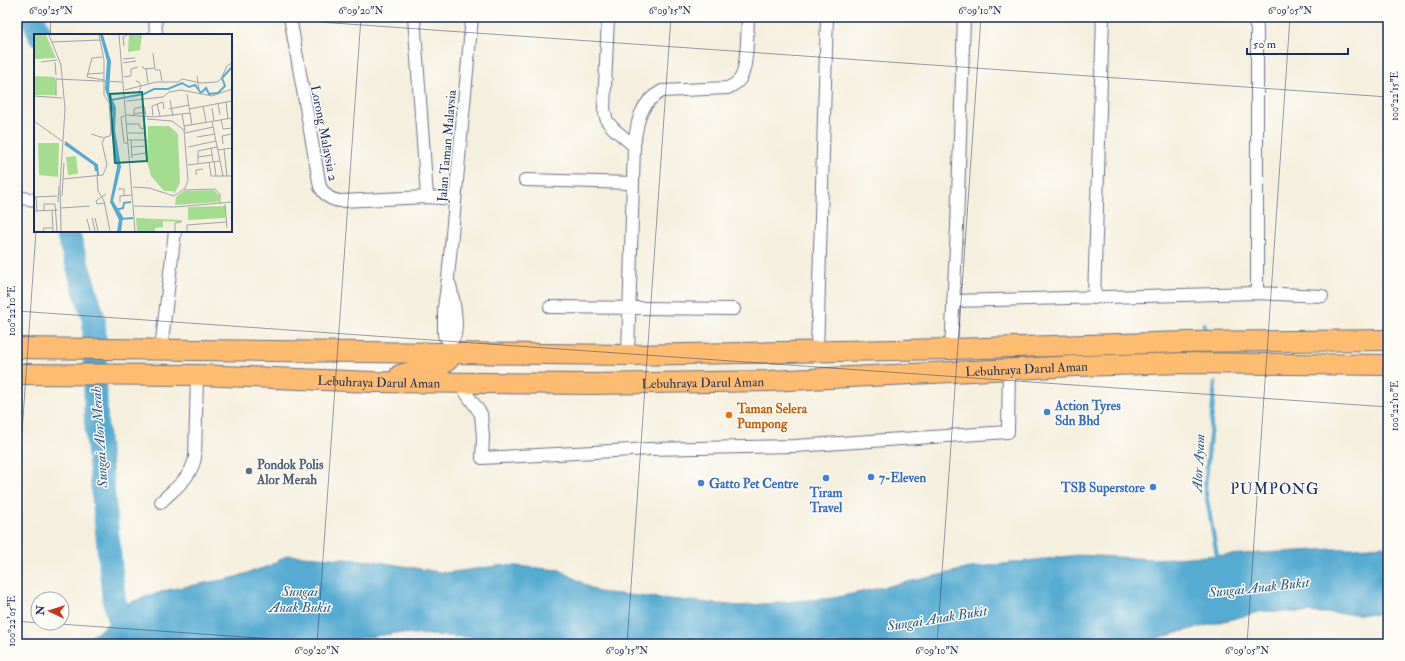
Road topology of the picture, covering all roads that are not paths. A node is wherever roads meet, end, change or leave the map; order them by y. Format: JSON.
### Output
{"nodes":[{"id":1,"x":155,"y":17,"type":"edge"},
{"id":2,"x":290,"y":17,"type":"edge"},
{"id":3,"x":414,"y":17,"type":"edge"},
{"id":4,"x":472,"y":17,"type":"edge"},
{"id":5,"x":608,"y":17,"type":"edge"},
{"id":6,"x":748,"y":17,"type":"edge"},
{"id":7,"x":827,"y":17,"type":"edge"},
{"id":8,"x":964,"y":17,"type":"edge"},
{"id":9,"x":1103,"y":17,"type":"edge"},
{"id":10,"x":1253,"y":17,"type":"edge"},
{"id":11,"x":156,"y":34,"type":"edge"},
{"id":12,"x":634,"y":146,"type":"junction"},
{"id":13,"x":525,"y":180,"type":"dead end"},
{"id":14,"x":633,"y":183,"type":"junction"},
{"id":15,"x":17,"y":197,"type":"edge"},
{"id":16,"x":427,"y":197,"type":"junction"},
{"id":17,"x":455,"y":199,"type":"junction"},
{"id":18,"x":34,"y":200,"type":"edge"},
{"id":19,"x":175,"y":232,"type":"edge"},
{"id":20,"x":1257,"y":292,"type":"junction"},
{"id":21,"x":1322,"y":296,"type":"dead end"},
{"id":22,"x":1094,"y":298,"type":"junction"},
{"id":23,"x":953,"y":302,"type":"junction"},
{"id":24,"x":550,"y":307,"type":"dead end"},
{"id":25,"x":630,"y":307,"type":"junction"},
{"id":26,"x":734,"y":309,"type":"dead end"},
{"id":27,"x":1388,"y":340,"type":"edge"},
{"id":28,"x":17,"y":348,"type":"edge"},
{"id":29,"x":161,"y":349,"type":"junction"},
{"id":30,"x":951,"y":349,"type":"junction"},
{"id":31,"x":449,"y":352,"type":"junction"},
{"id":32,"x":817,"y":352,"type":"junction"},
{"id":33,"x":628,"y":355,"type":"junction"},
{"id":34,"x":1388,"y":365,"type":"edge"},
{"id":35,"x":1009,"y":369,"type":"junction"},
{"id":36,"x":17,"y":374,"type":"edge"},
{"id":37,"x":197,"y":375,"type":"junction"},
{"id":38,"x":373,"y":382,"type":"junction"},
{"id":39,"x":460,"y":383,"type":"junction"},
{"id":40,"x":531,"y":383,"type":"junction"},
{"id":41,"x":161,"y":502,"type":"dead end"}],
"edges":[{"from":1,"to":11,"type":"street"},
{"from":2,"to":16,"type":"street","name":"Lorong Malaysia 2"},
{"from":3,"to":16,"type":"street"},
{"from":4,"to":17,"type":"street","name":"Jalan Taman Malaysia"},
{"from":5,"to":12,"type":"street"},
{"from":6,"to":12,"type":"street"},
{"from":7,"to":32,"type":"street"},
{"from":8,"to":23,"type":"street"},
{"from":9,"to":22,"type":"street"},
{"from":10,"to":20,"type":"street"},
{"from":12,"to":14,"type":"street"},
{"from":13,"to":14,"type":"street"},
{"from":14,"to":25,"type":"street"},
{"from":15,"to":18,"type":"street"},
{"from":16,"to":17,"type":"street","name":"Lorong Malaysia 2"},
{"from":17,"to":31,"type":"street","name":"Jalan Taman Malaysia"},
{"from":19,"to":29,"type":"street"},
{"from":20,"to":21,"type":"street"},
{"from":20,"to":22,"type":"street"},
{"from":22,"to":23,"type":"street"},
{"from":23,"to":30,"type":"street"},
{"from":24,"to":25,"type":"street"},
{"from":25,"to":26,"type":"street"},
{"from":25,"to":33,"type":"street"},
{"from":27,"to":30,"type":"highway","name":"Lebuhraya Darul Aman"},
{"from":28,"to":29,"type":"highway","name":"Lebuhraya Darul Aman"},
{"from":29,"to":31,"type":"highway","name":"Lebuhraya Darul Aman"},
{"from":30,"to":32,"type":"highway","name":"Lebuhraya Darul Aman"},
{"from":31,"to":33,"type":"highway","name":"Lebuhraya Darul Aman"},
{"from":31,"to":38,"type":"highway"},
{"from":31,"to":40,"type":"highway"},
{"from":32,"to":33,"type":"highway","name":"Lebuhraya Darul Aman"},
{"from":34,"to":35,"type":"highway","name":"Lebuhraya Darul Aman"},
{"from":35,"to":39,"type":"street"},
{"from":35,"to":40,"type":"highway","name":"Lebuhraya Darul Aman"},
{"from":36,"to":37,"type":"highway","name":"Lebuhraya Darul Aman"},
{"from":37,"to":38,"type":"highway","name":"Lebuhraya Darul Aman"},
{"from":37,"to":41,"type":"street"},
{"from":38,"to":39,"type":"highway","name":"Lebuhraya Darul Aman"},
{"from":39,"to":40,"type":"highway","name":"Lebuhraya Darul Aman"}]}
